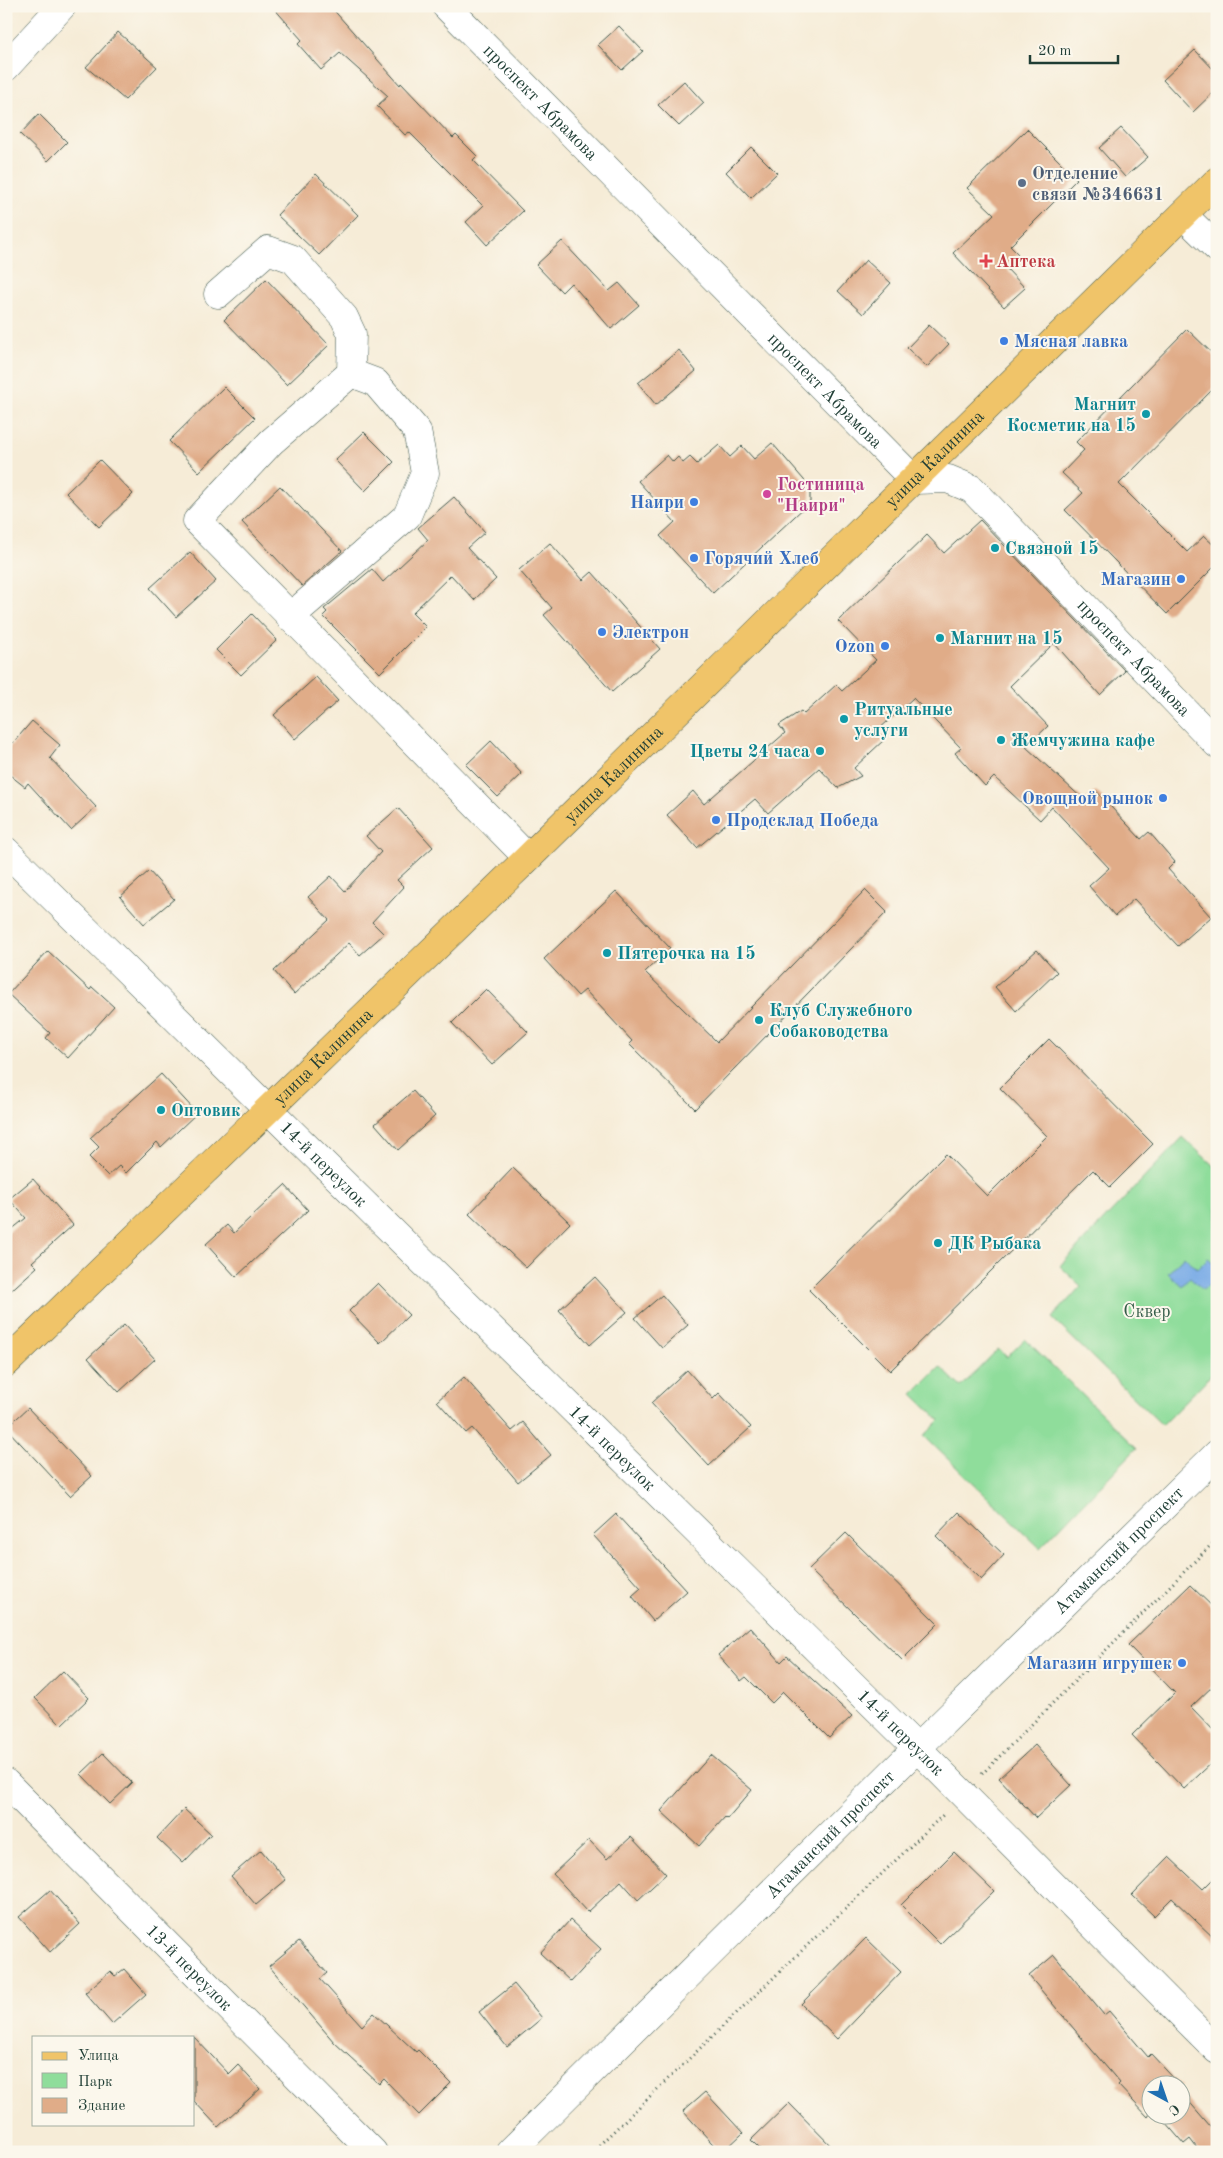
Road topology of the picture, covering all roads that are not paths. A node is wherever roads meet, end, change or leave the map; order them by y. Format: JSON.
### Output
{"nodes":[{"id":1,"x":62,"y":6,"type":"edge"},
{"id":2,"x":446,"y":6,"type":"edge"},
{"id":3,"x":10,"y":56,"type":"edge"},
{"id":4,"x":1217,"y":181,"type":"edge"},
{"id":5,"x":1183,"y":215,"type":"junction"},
{"id":6,"x":1217,"y":248,"type":"edge"},
{"id":7,"x":218,"y":294,"type":"dead end"},
{"id":8,"x":351,"y":372,"type":"junction"},
{"id":9,"x":914,"y":480,"type":"junction"},
{"id":10,"x":290,"y":617,"type":"junction"},
{"id":11,"x":1217,"y":744,"type":"edge"},
{"id":12,"x":6,"y":851,"type":"edge"},
{"id":13,"x":528,"y":858,"type":"junction"},
{"id":14,"x":269,"y":1109,"type":"junction"},
{"id":15,"x":6,"y":1363,"type":"edge"},
{"id":16,"x":1217,"y":1454,"type":"edge"},
{"id":17,"x":916,"y":1748,"type":"junction"},
{"id":18,"x":6,"y":1783,"type":"edge"},
{"id":19,"x":1217,"y":2050,"type":"edge"},
{"id":20,"x":373,"y":2152,"type":"edge"},
{"id":21,"x":510,"y":2152,"type":"edge"}],
"edges":[{"from":1,"to":3,"type":"street"},
{"from":2,"to":9,"type":"street","name":"проспект Абрамова"},
{"from":4,"to":5,"type":"main road","name":"улица Калинина"},
{"from":5,"to":6,"type":"street"},
{"from":5,"to":9,"type":"main road","name":"улица Калинина"},
{"from":7,"to":8,"type":"street"},
{"from":8,"to":10,"type":"street"},
{"from":8,"to":10,"type":"street"},
{"from":9,"to":11,"type":"street","name":"проспект Абрамова"},
{"from":9,"to":13,"type":"main road","name":"улица Калинина"},
{"from":10,"to":13,"type":"street"},
{"from":12,"to":14,"type":"street","name":"14-й переулок"},
{"from":13,"to":14,"type":"main road","name":"улица Калинина"},
{"from":14,"to":15,"type":"main road","name":"улица Калинина"},
{"from":14,"to":17,"type":"street","name":"14-й переулок"},
{"from":16,"to":17,"type":"street","name":"Атаманский проспект"},
{"from":17,"to":19,"type":"street","name":"14-й переулок"},
{"from":17,"to":21,"type":"street","name":"Атаманский проспект"},
{"from":18,"to":20,"type":"street","name":"13-й переулок"}]}
